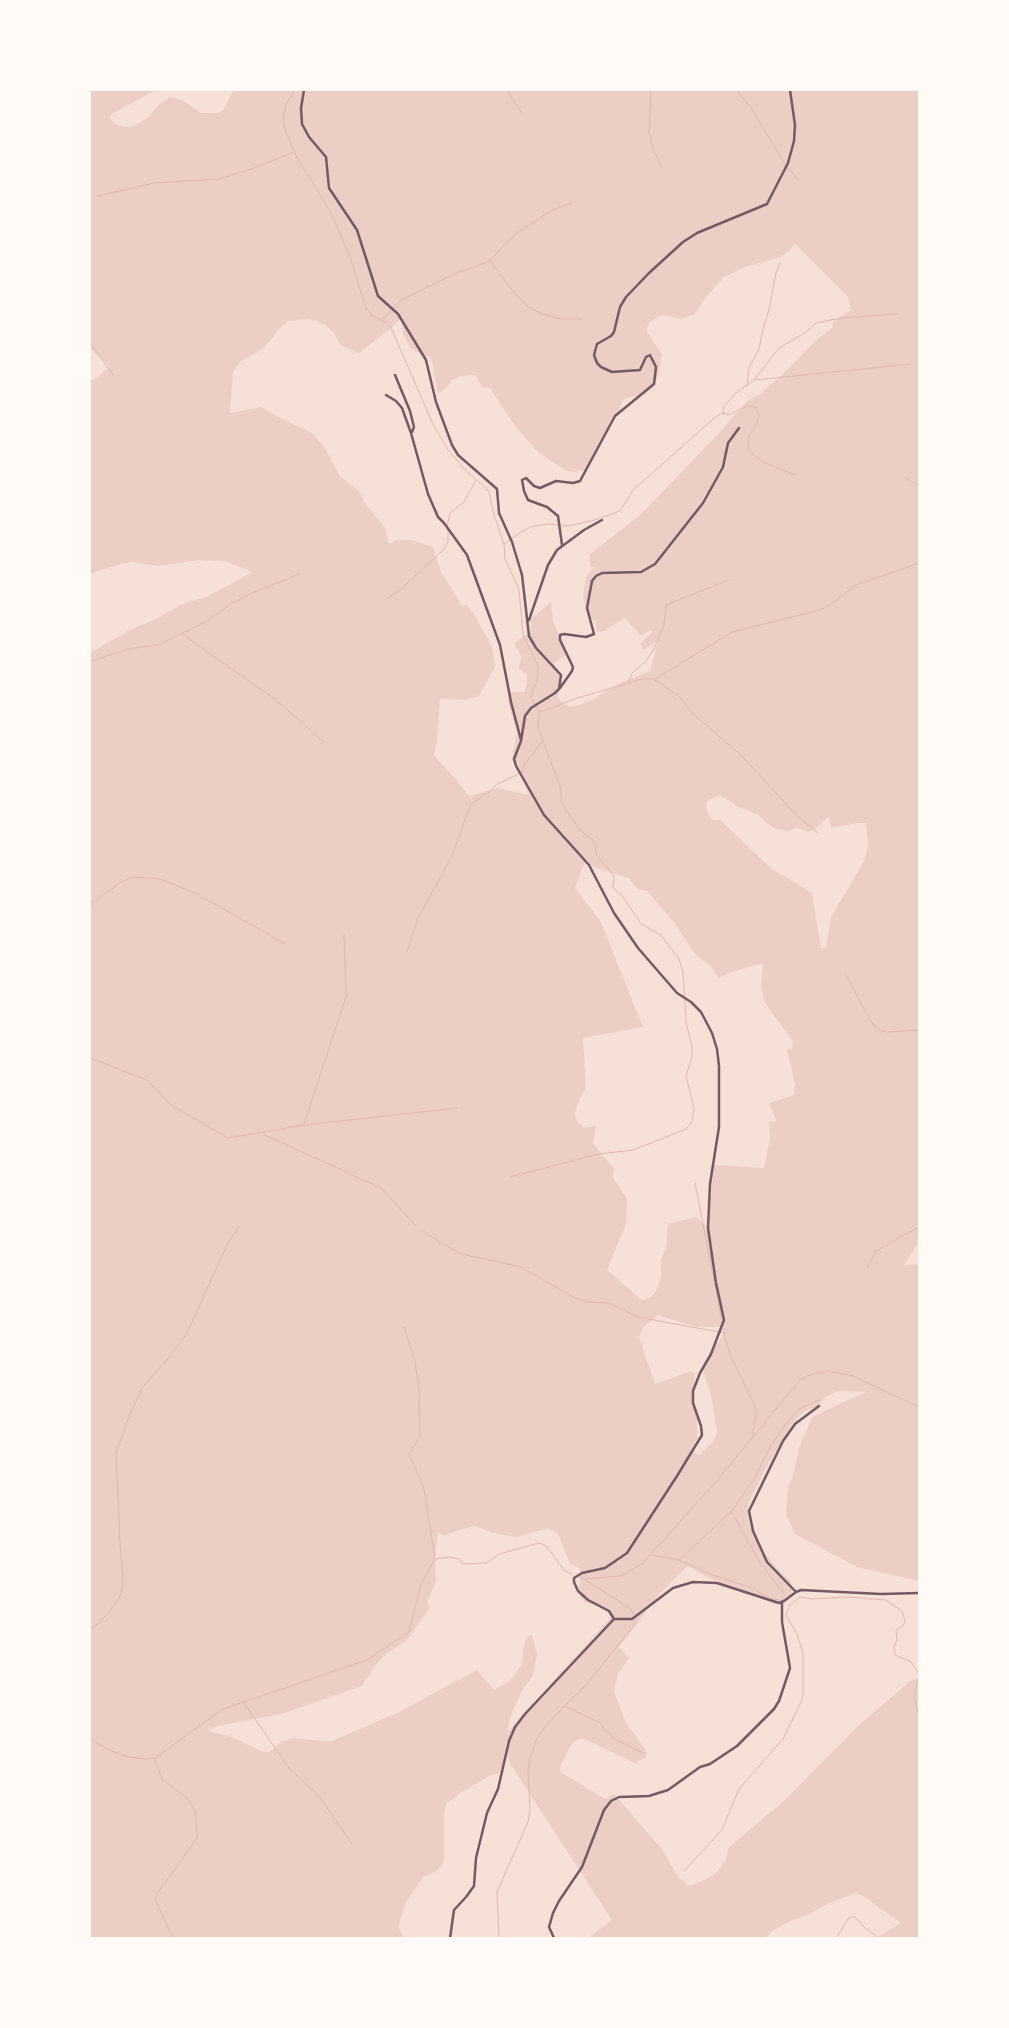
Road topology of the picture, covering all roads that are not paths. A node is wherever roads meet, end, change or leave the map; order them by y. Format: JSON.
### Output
{"nodes":[{"id":1,"x":304,"y":90,"type":"edge"},
{"id":2,"x":790,"y":90,"type":"edge"},
{"id":3,"x":395,"y":375,"type":"dead end"},
{"id":4,"x":386,"y":395,"type":"dead end"},
{"id":5,"x":739,"y":428,"type":"dead end"},
{"id":6,"x":411,"y":433,"type":"junction"},
{"id":7,"x":602,"y":520,"type":"dead end"},
{"id":8,"x":562,"y":545,"type":"junction"},
{"id":9,"x":528,"y":621,"type":"junction"},
{"id":10,"x":559,"y":689,"type":"junction"},
{"id":11,"x":521,"y":741,"type":"junction"},
{"id":12,"x":819,"y":1406,"type":"dead end"},
{"id":13,"x":796,"y":1592,"type":"junction"},
{"id":14,"x":919,"y":1592,"type":"edge"},
{"id":15,"x":782,"y":1602,"type":"junction"},
{"id":16,"x":614,"y":1619,"type":"junction"},
{"id":17,"x":450,"y":1938,"type":"edge"},
{"id":18,"x":554,"y":1938,"type":"edge"}],
"edges":[{"from":1,"to":9,"type":"street"},
{"from":2,"to":8,"type":"street"},
{"from":3,"to":6,"type":"street"},
{"from":4,"to":6,"type":"street"},
{"from":5,"to":10,"type":"street"},
{"from":6,"to":11,"type":"street"},
{"from":7,"to":8,"type":"street"},
{"from":8,"to":9,"type":"street"},
{"from":9,"to":10,"type":"street"},
{"from":10,"to":11,"type":"street"},
{"from":11,"to":16,"type":"street"},
{"from":12,"to":13,"type":"street"},
{"from":13,"to":14,"type":"street"},
{"from":13,"to":15,"type":"street"},
{"from":15,"to":16,"type":"street"},
{"from":15,"to":18,"type":"street"},
{"from":16,"to":17,"type":"street"}]}
